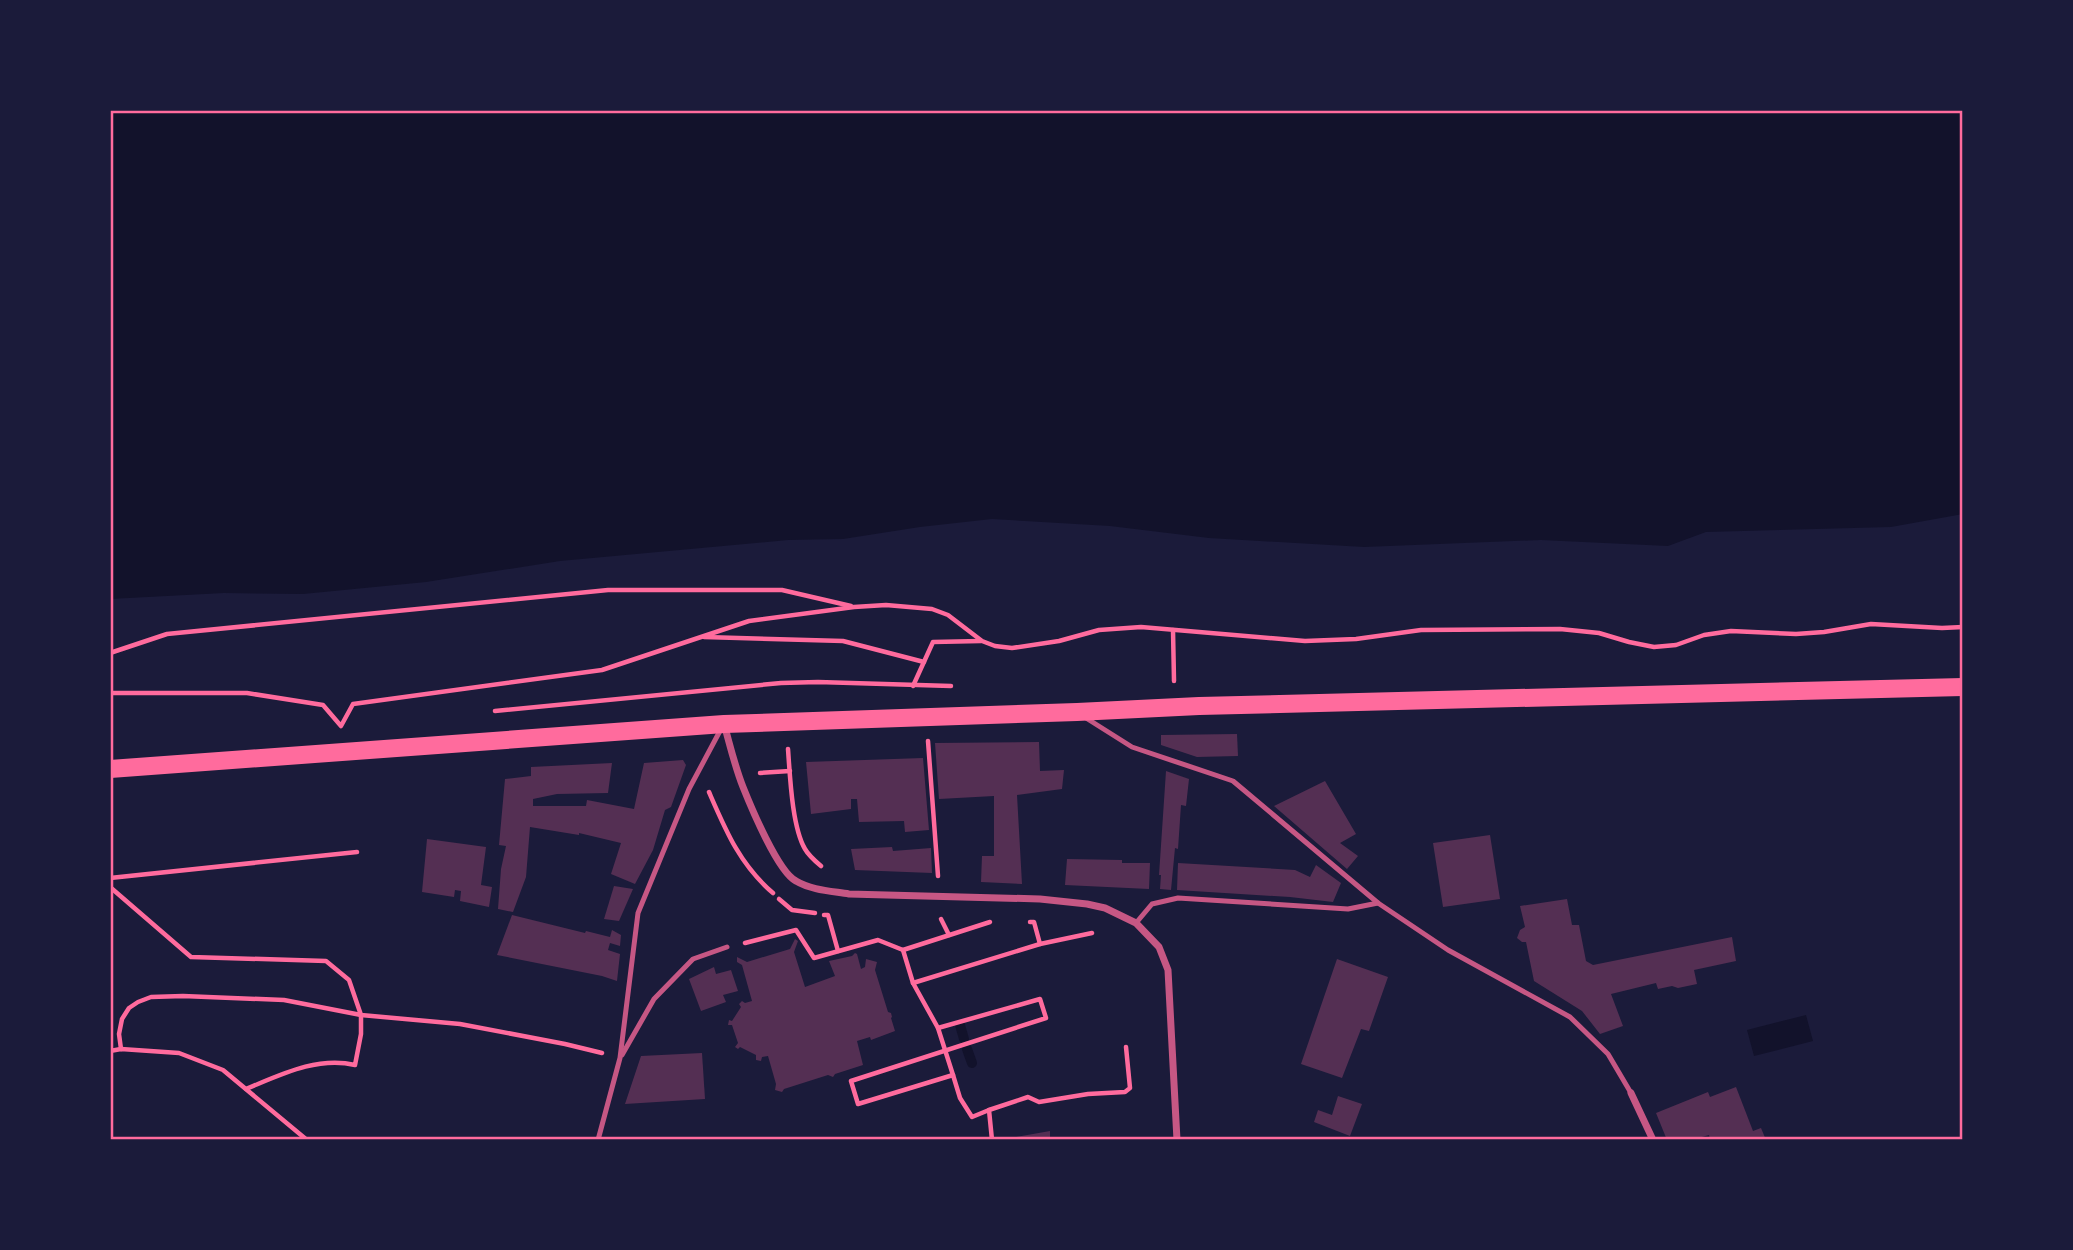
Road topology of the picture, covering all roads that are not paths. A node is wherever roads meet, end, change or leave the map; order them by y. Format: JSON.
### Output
{"nodes":[{"id":1,"x":1963,"y":687,"type":"edge"},
{"id":2,"x":1077,"y":712,"type":"junction"},
{"id":3,"x":724,"y":724,"type":"junction"},
{"id":4,"x":110,"y":769,"type":"edge"},
{"id":5,"x":1378,"y":903,"type":"junction"},
{"id":6,"x":1136,"y":923,"type":"junction"},
{"id":7,"x":727,"y":947,"type":"road end"},
{"id":8,"x":620,"y":1058,"type":"junction"},
{"id":9,"x":1631,"y":1093,"type":"joint"},
{"id":10,"x":598,"y":1140,"type":"edge"},
{"id":11,"x":1177,"y":1140,"type":"edge"},
{"id":12,"x":1653,"y":1140,"type":"edge"}],
"edges":[{"from":1,"to":2,"type":"main road"},
{"from":2,"to":3,"type":"main road"},
{"from":2,"to":5,"type":"lane"},
{"from":3,"to":4,"type":"main road"},
{"from":3,"to":6,"type":"street"},
{"from":3,"to":8,"type":"lane"},
{"from":5,"to":6,"type":"lane"},
{"from":5,"to":9,"type":"lane"},
{"from":6,"to":11,"type":"street"},
{"from":7,"to":8,"type":"lane"},
{"from":8,"to":10,"type":"lane"},
{"from":9,"to":12,"type":"street"}]}
